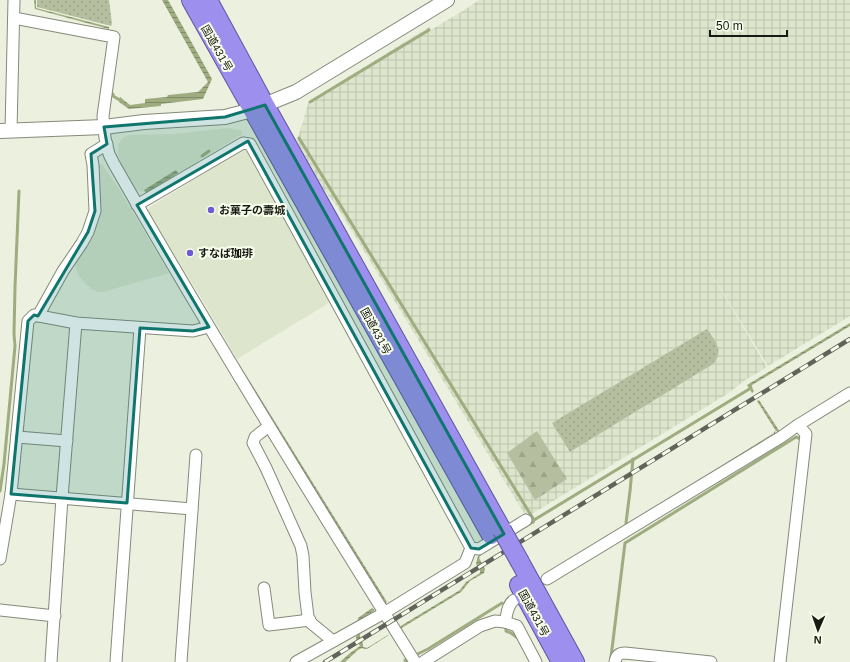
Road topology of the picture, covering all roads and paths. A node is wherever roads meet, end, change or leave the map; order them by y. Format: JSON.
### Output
{"nodes":[{"id":1,"x":14,"y":0,"type":"edge"},
{"id":2,"x":191,"y":0,"type":"edge"},
{"id":3,"x":208,"y":0,"type":"edge"},
{"id":4,"x":446,"y":0,"type":"edge"},
{"id":5,"x":14,"y":18,"type":"junction"},
{"id":6,"x":258,"y":107,"type":"junction"},
{"id":7,"x":104,"y":127,"type":"junction"},
{"id":8,"x":5,"y":131,"type":"edge"},
{"id":9,"x":107,"y":144,"type":"junction"},
{"id":10,"x":137,"y":205,"type":"junction"},
{"id":11,"x":38,"y":316,"type":"junction"},
{"id":12,"x":76,"y":323,"type":"junction"},
{"id":13,"x":208,"y":327,"type":"junction"},
{"id":14,"x":140,"y":328,"type":"junction"},
{"id":15,"x":850,"y":392,"type":"edge"},
{"id":16,"x":798,"y":424,"type":"junction"},
{"id":17,"x":269,"y":426,"type":"junction"},
{"id":18,"x":17,"y":437,"type":"junction"},
{"id":19,"x":67,"y":441,"type":"junction"},
{"id":20,"x":196,"y":456,"type":"dead end"},
{"id":21,"x":11,"y":494,"type":"junction"},
{"id":22,"x":62,"y":498,"type":"junction"},
{"id":23,"x":127,"y":503,"type":"junction"},
{"id":24,"x":192,"y":509,"type":"junction"},
{"id":25,"x":526,"y":520,"type":"dead end"},
{"id":26,"x":472,"y":548,"type":"junction"},
{"id":27,"x":0,"y":559,"type":"edge"},
{"id":28,"x":514,"y":564,"type":"junction"},
{"id":29,"x":547,"y":579,"type":"dead end"},
{"id":30,"x":264,"y":588,"type":"dead end"},
{"id":31,"x":514,"y":600,"type":"dead end"},
{"id":32,"x":0,"y":610,"type":"edge"},
{"id":33,"x":384,"y":613,"type":"junction"},
{"id":34,"x":55,"y":616,"type":"junction"},
{"id":35,"x":310,"y":620,"type":"junction"},
{"id":36,"x":505,"y":622,"type":"junction"},
{"id":37,"x":333,"y":641,"type":"junction"},
{"id":38,"x":51,"y":662,"type":"edge"},
{"id":39,"x":116,"y":662,"type":"edge"},
{"id":40,"x":181,"y":662,"type":"edge"},
{"id":41,"x":296,"y":662,"type":"edge"},
{"id":42,"x":415,"y":662,"type":"edge"},
{"id":43,"x":422,"y":662,"type":"edge"},
{"id":44,"x":536,"y":662,"type":"edge"},
{"id":45,"x":560,"y":662,"type":"edge"},
{"id":46,"x":575,"y":662,"type":"edge"},
{"id":47,"x":615,"y":662,"type":"edge"},
{"id":48,"x":711,"y":662,"type":"edge"},
{"id":49,"x":780,"y":662,"type":"edge"}],
"edges":[{"from":1,"to":5,"type":"street"},
{"from":2,"to":6,"type":"highway","name":"国道431号"},
{"from":3,"to":6,"type":"highway","name":"国道431号"},
{"from":4,"to":6,"type":"street"},
{"from":5,"to":7,"type":"street"},
{"from":5,"to":8,"type":"street"},
{"from":6,"to":7,"type":"street"},
{"from":6,"to":28,"type":"highway","name":"国道431号"},
{"from":7,"to":8,"type":"street"},
{"from":7,"to":9,"type":"street"},
{"from":9,"to":10,"type":"street"},
{"from":9,"to":11,"type":"street"},
{"from":10,"to":13,"type":"street"},
{"from":10,"to":26,"type":"street"},
{"from":11,"to":12,"type":"street"},
{"from":11,"to":18,"type":"street"},
{"from":12,"to":14,"type":"street"},
{"from":12,"to":19,"type":"street"},
{"from":13,"to":14,"type":"street"},
{"from":13,"to":17,"type":"street"},
{"from":14,"to":23,"type":"street"},
{"from":15,"to":16,"type":"street"},
{"from":16,"to":29,"type":"street"},
{"from":16,"to":49,"type":"street"},
{"from":17,"to":33,"type":"street"},
{"from":17,"to":35,"type":"street"},
{"from":18,"to":19,"type":"street"},
{"from":18,"to":21,"type":"street"},
{"from":19,"to":22,"type":"street"},
{"from":20,"to":24,"type":"street"},
{"from":21,"to":22,"type":"street"},
{"from":21,"to":27,"type":"street"},
{"from":22,"to":23,"type":"street"},
{"from":22,"to":34,"type":"street"},
{"from":23,"to":24,"type":"street"},
{"from":23,"to":39,"type":"street"},
{"from":24,"to":40,"type":"street"},
{"from":25,"to":26,"type":"street"},
{"from":26,"to":33,"type":"street"},
{"from":28,"to":45,"type":"highway","name":"国道431号"},
{"from":28,"to":46,"type":"highway","name":"国道431号"},
{"from":30,"to":35,"type":"street"},
{"from":31,"to":36,"type":"street"},
{"from":32,"to":34,"type":"street"},
{"from":33,"to":37,"type":"street"},
{"from":33,"to":42,"type":"street"},
{"from":34,"to":38,"type":"street"},
{"from":35,"to":37,"type":"street"},
{"from":36,"to":43,"type":"street"},
{"from":36,"to":44,"type":"street"},
{"from":37,"to":41,"type":"street"},
{"from":47,"to":48,"type":"street"}]}
